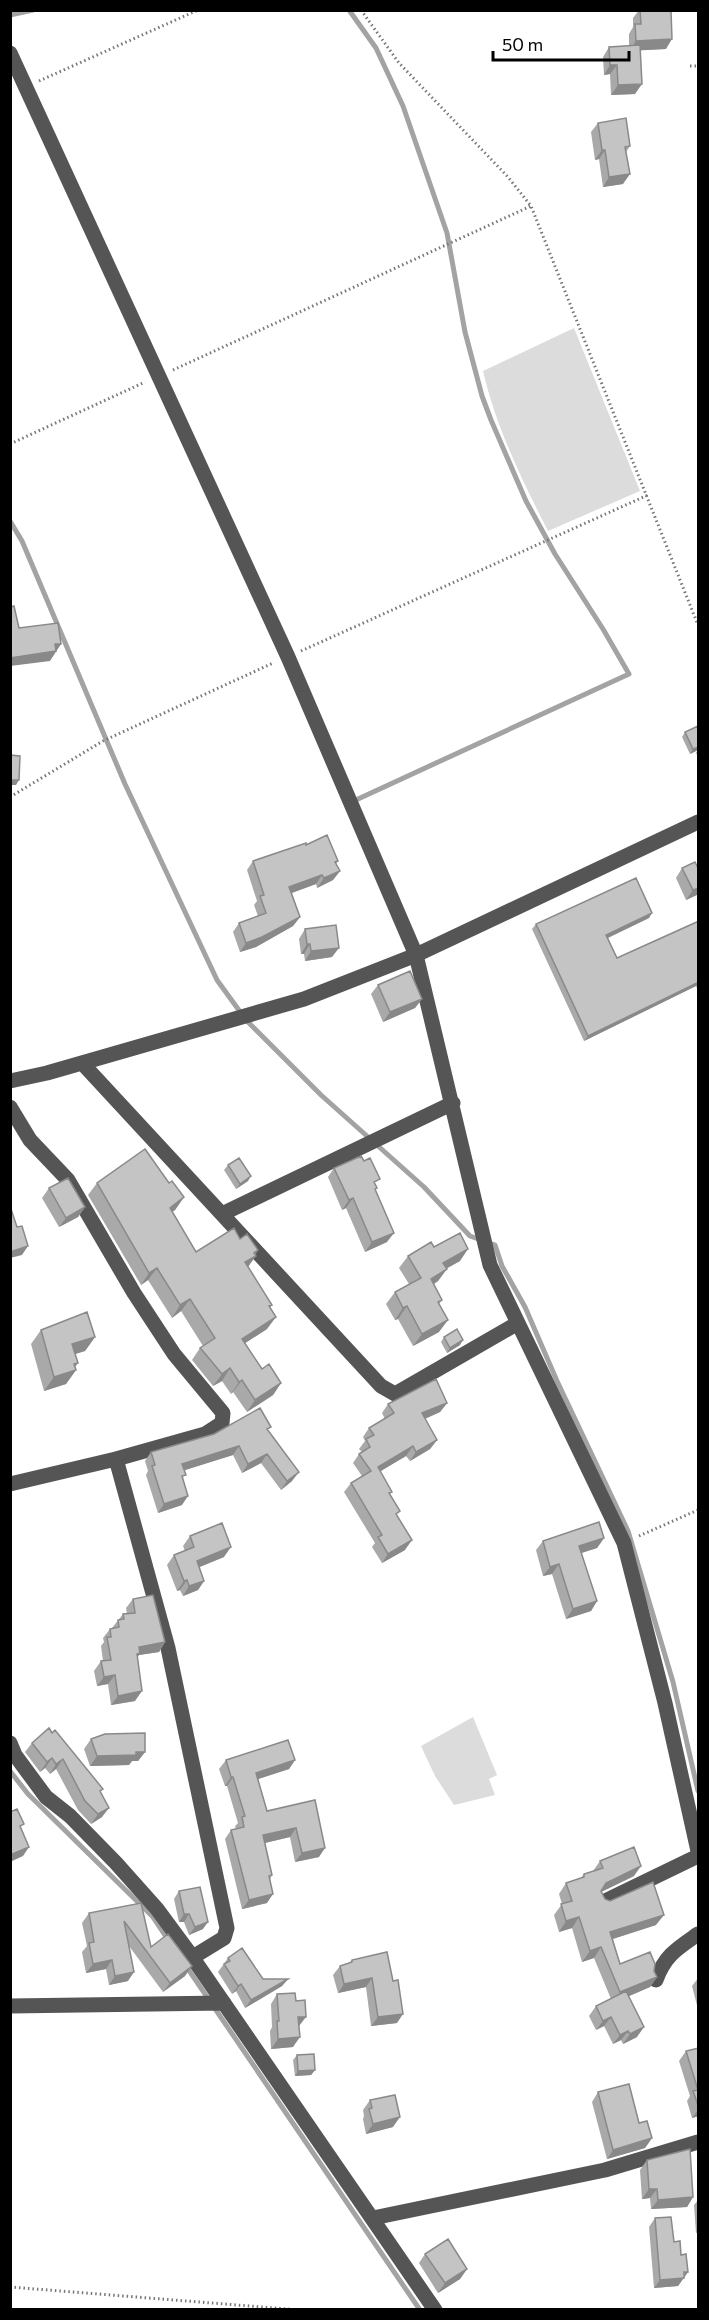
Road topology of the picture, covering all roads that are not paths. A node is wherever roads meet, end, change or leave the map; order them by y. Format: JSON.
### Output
{"nodes":[{"id":1,"x":10,"y":53,"type":"edge"},
{"id":2,"x":699,"y":822,"type":"edge"},
{"id":3,"x":416,"y":955,"type":"junction"},
{"id":4,"x":82,"y":1063,"type":"junction"},
{"id":5,"x":10,"y":1081,"type":"edge"},
{"id":6,"x":453,"y":1103,"type":"junction"},
{"id":7,"x":10,"y":1107,"type":"edge"},
{"id":8,"x":222,"y":1214,"type":"junction"},
{"id":9,"x":518,"y":1323,"type":"junction"},
{"id":10,"x":116,"y":1459,"type":"junction"},
{"id":11,"x":10,"y":1484,"type":"edge"},
{"id":12,"x":10,"y":1743,"type":"edge"},
{"id":13,"x":698,"y":1849,"type":"edge"},
{"id":14,"x":699,"y":1856,"type":"edge"},
{"id":15,"x":603,"y":1902,"type":"edge"},
{"id":16,"x":699,"y":1934,"type":"edge"},
{"id":17,"x":193,"y":1958,"type":"junction"},
{"id":18,"x":656,"y":1980,"type":"edge"},
{"id":19,"x":224,"y":2003,"type":"junction"},
{"id":20,"x":10,"y":2006,"type":"edge"},
{"id":21,"x":699,"y":2142,"type":"edge"},
{"id":22,"x":373,"y":2218,"type":"junction"},
{"id":23,"x":435,"y":2310,"type":"edge"}],
"edges":[{"from":1,"to":3,"type":"street"},
{"from":2,"to":3,"type":"street"},
{"from":3,"to":4,"type":"street"},
{"from":3,"to":6,"type":"street"},
{"from":4,"to":5,"type":"street"},
{"from":4,"to":8,"type":"street"},
{"from":6,"to":8,"type":"street"},
{"from":6,"to":9,"type":"street"},
{"from":7,"to":10,"type":"street"},
{"from":8,"to":9,"type":"street"},
{"from":9,"to":13,"type":"street"},
{"from":10,"to":11,"type":"street"},
{"from":10,"to":17,"type":"street"},
{"from":12,"to":17,"type":"street"},
{"from":14,"to":15,"type":"street"},
{"from":16,"to":18,"type":"street"},
{"from":17,"to":19,"type":"street"},
{"from":19,"to":20,"type":"street"},
{"from":19,"to":22,"type":"street"},
{"from":21,"to":22,"type":"street"},
{"from":22,"to":23,"type":"street"}]}
